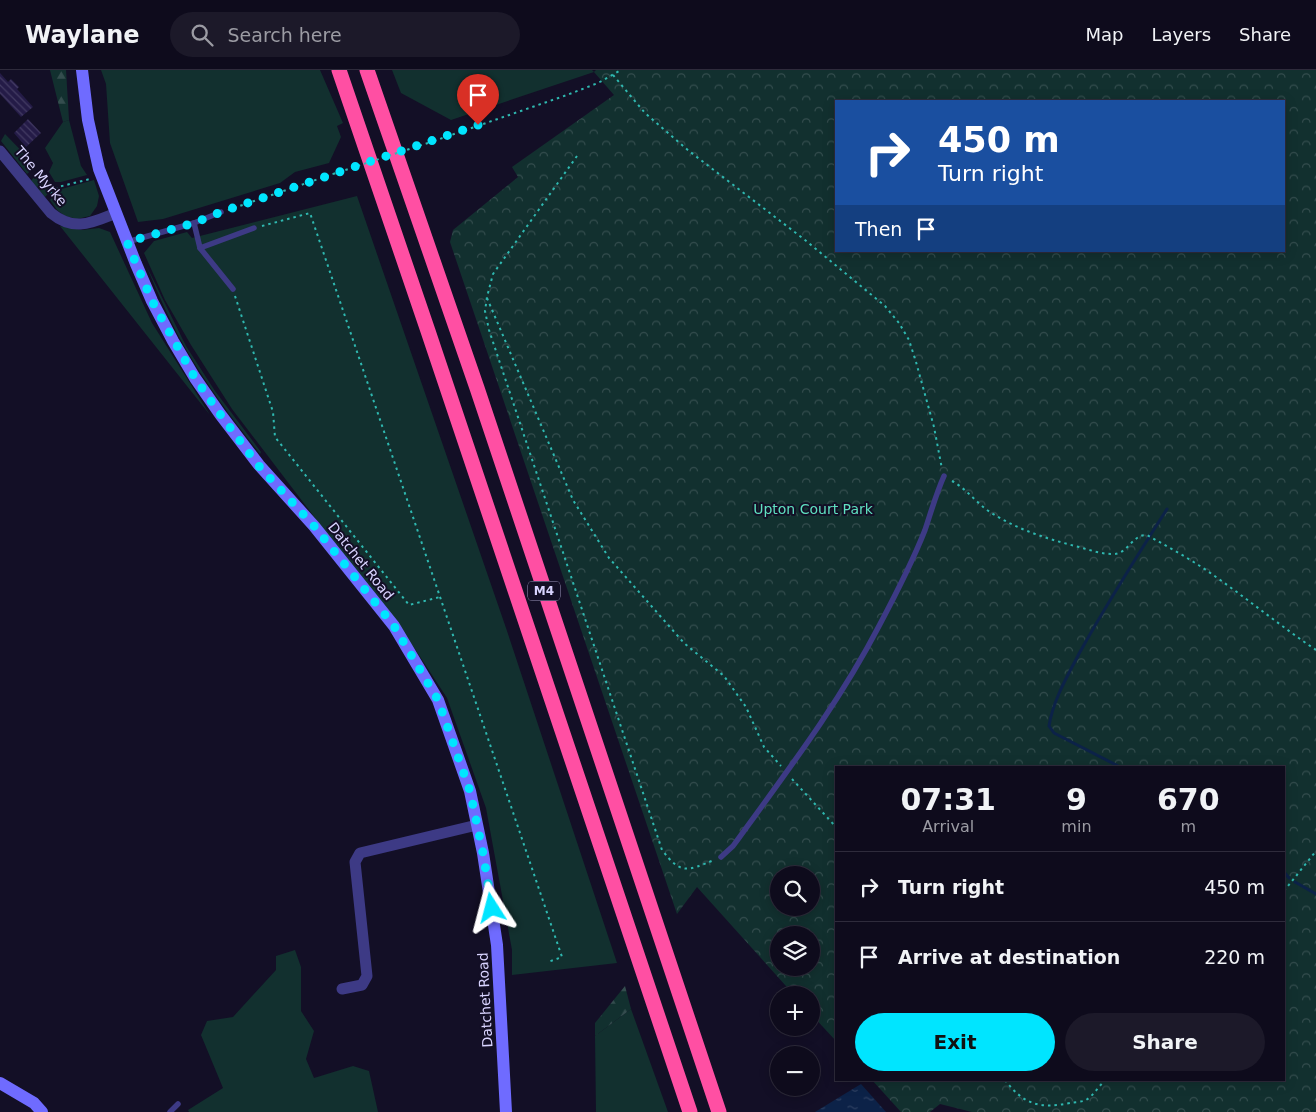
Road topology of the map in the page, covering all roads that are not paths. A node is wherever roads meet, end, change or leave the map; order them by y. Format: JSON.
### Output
{"nodes":[{"id":1,"x":82,"y":70,"type":"edge"},
{"id":2,"x":338,"y":70,"type":"edge"},
{"id":3,"x":367,"y":70,"type":"edge"},
{"id":4,"x":0,"y":151,"type":"edge"},
{"id":5,"x":221,"y":212,"type":"road end"},
{"id":6,"x":116,"y":213,"type":"junction"},
{"id":7,"x":194,"y":223,"type":"junction"},
{"id":8,"x":254,"y":228,"type":"road end"},
{"id":9,"x":127,"y":242,"type":"junction"},
{"id":10,"x":200,"y":248,"type":"junction"},
{"id":11,"x":233,"y":289,"type":"road end"},
{"id":12,"x":944,"y":476,"type":"road end"},
{"id":13,"x":477,"y":825,"type":"junction"},
{"id":14,"x":721,"y":857,"type":"road end"},
{"id":15,"x":342,"y":989,"type":"dead end"},
{"id":16,"x":0,"y":1083,"type":"edge"},
{"id":17,"x":178,"y":1104,"type":"dead end"},
{"id":18,"x":42,"y":1112,"type":"edge"},
{"id":19,"x":170,"y":1112,"type":"edge"},
{"id":20,"x":506,"y":1112,"type":"edge"},
{"id":21,"x":690,"y":1112,"type":"edge"},
{"id":22,"x":719,"y":1112,"type":"edge"}],
"edges":[{"from":1,"to":6,"type":"main road","name":"Datchet Road"},
{"from":2,"to":21,"type":"highway","number":"M4"},
{"from":3,"to":22,"type":"highway","number":"M4"},
{"from":4,"to":6,"type":"street","name":"The Myrke"},
{"from":5,"to":7,"type":"lane"},
{"from":6,"to":9,"type":"main road","name":"Datchet Road"},
{"from":7,"to":9,"type":"lane"},
{"from":7,"to":10,"type":"lane"},
{"from":8,"to":10,"type":"lane"},
{"from":9,"to":13,"type":"main road","name":"Datchet Road"},
{"from":10,"to":11,"type":"lane"},
{"from":12,"to":14,"type":"lane"},
{"from":13,"to":15,"type":"street"},
{"from":13,"to":20,"type":"main road","name":"Datchet Road"},
{"from":16,"to":18,"type":"main road"},
{"from":17,"to":19,"type":"lane"}]}
